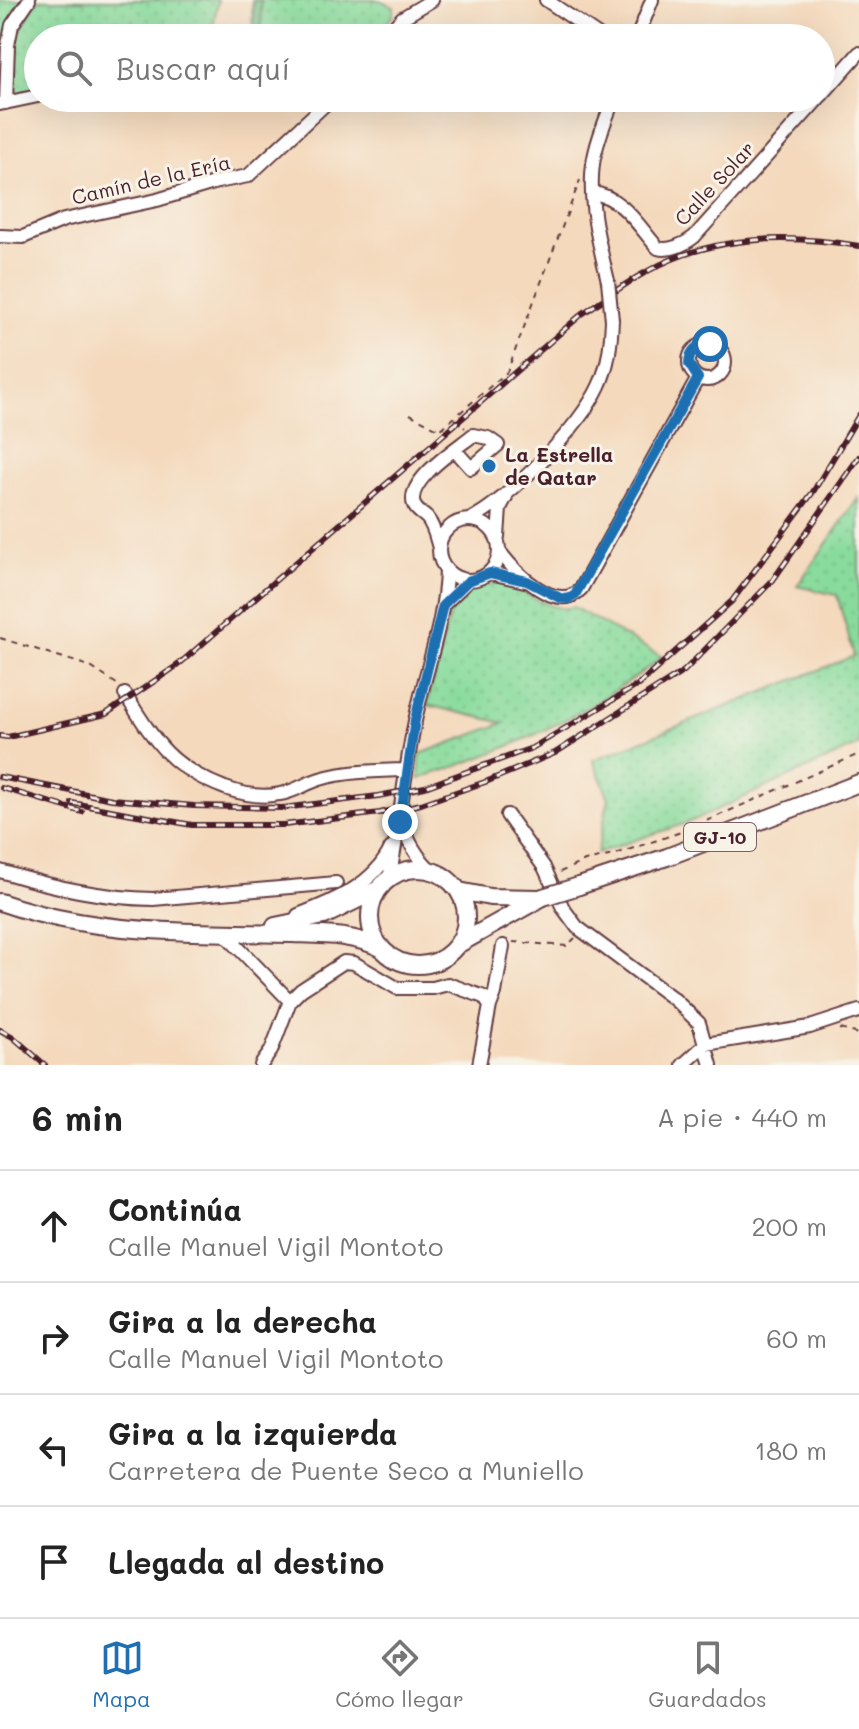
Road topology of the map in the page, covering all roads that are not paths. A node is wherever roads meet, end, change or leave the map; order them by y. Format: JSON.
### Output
{"nodes":[{"id":1,"x":29,"y":0,"type":"edge"},
{"id":2,"x":432,"y":0,"type":"edge"},
{"id":3,"x":546,"y":0,"type":"edge"},
{"id":4,"x":652,"y":0,"type":"edge"},
{"id":5,"x":397,"y":24,"type":"edge"},
{"id":6,"x":577,"y":24,"type":"edge"},
{"id":7,"x":643,"y":24,"type":"edge"},
{"id":8,"x":859,"y":53,"type":"edge"},
{"id":9,"x":835,"y":80,"type":"edge"},
{"id":10,"x":24,"y":99,"type":"edge"},
{"id":11,"x":3,"y":104,"type":"edge"},
{"id":12,"x":317,"y":112,"type":"edge"},
{"id":13,"x":609,"y":112,"type":"edge"},
{"id":14,"x":806,"y":112,"type":"edge"},
{"id":15,"x":592,"y":193,"type":"junction"},
{"id":16,"x":0,"y":236,"type":"edge"},
{"id":17,"x":698,"y":378,"type":"dead end"},
{"id":18,"x":455,"y":450,"type":"junction"},
{"id":19,"x":506,"y":496,"type":"junction"},
{"id":20,"x":427,"y":518,"type":"junction"},
{"id":21,"x":465,"y":520,"type":"junction"},
{"id":22,"x":499,"y":546,"type":"junction"},
{"id":23,"x":439,"y":548,"type":"junction"},
{"id":24,"x":446,"y":570,"type":"junction"},
{"id":25,"x":490,"y":573,"type":"junction"},
{"id":26,"x":468,"y":581,"type":"junction"},
{"id":27,"x":527,"y":581,"type":"junction"},
{"id":28,"x":443,"y":605,"type":"junction"},
{"id":29,"x":125,"y":694,"type":"road end"},
{"id":30,"x":405,"y":770,"type":"junction"},
{"id":31,"x":859,"y":783,"type":"edge"},
{"id":32,"x":507,"y":815,"type":"dead end"},
{"id":33,"x":398,"y":828,"type":"junction"},
{"id":34,"x":0,"y":871,"type":"edge"},
{"id":35,"x":432,"y":871,"type":"junction"},
{"id":36,"x":336,"y":883,"type":"dead end"},
{"id":37,"x":384,"y":884,"type":"junction"},
{"id":38,"x":459,"y":891,"type":"junction"},
{"id":39,"x":542,"y":898,"type":"junction"},
{"id":40,"x":0,"y":902,"type":"edge"},
{"id":41,"x":270,"y":926,"type":"junction"},
{"id":42,"x":222,"y":931,"type":"junction"},
{"id":43,"x":459,"y":944,"type":"junction"},
{"id":44,"x":503,"y":946,"type":"road end"},
{"id":45,"x":381,"y":948,"type":"junction"},
{"id":46,"x":290,"y":1001,"type":"junction"},
{"id":47,"x":490,"y":1006,"type":"junction"},
{"id":48,"x":859,"y":1011,"type":"edge"},
{"id":49,"x":706,"y":1044,"type":"junction"},
{"id":50,"x":261,"y":1065,"type":"edge"},
{"id":51,"x":479,"y":1065,"type":"edge"},
{"id":52,"x":683,"y":1065,"type":"edge"},
{"id":53,"x":711,"y":1065,"type":"edge"}],
"edges":[{"from":1,"to":11,"type":"street"},
{"from":2,"to":5,"type":"street"},
{"from":3,"to":6,"type":"street"},
{"from":4,"to":7,"type":"street"},
{"from":8,"to":9,"type":"street","name":"Calle Solar"},
{"from":10,"to":11,"type":"street"},
{"from":12,"to":16,"type":"street","name":"Camín de la Ería"},
{"from":13,"to":15,"type":"street"},
{"from":14,"to":15,"type":"street","name":"Calle Solar"},
{"from":15,"to":19,"type":"street","bridge":true},
{"from":17,"to":27,"type":"street"},
{"from":18,"to":18,"type":"street"},
{"from":18,"to":20,"type":"street"},
{"from":19,"to":21,"type":"street"},
{"from":19,"to":22,"type":"street"},
{"from":20,"to":21,"type":"street"},
{"from":20,"to":23,"type":"street"},
{"from":21,"to":22,"type":"street"},
{"from":21,"to":23,"type":"street"},
{"from":22,"to":25,"type":"street"},
{"from":22,"to":27,"type":"street"},
{"from":23,"to":24,"type":"street"},
{"from":24,"to":26,"type":"street"},
{"from":24,"to":28,"type":"street"},
{"from":25,"to":26,"type":"street"},
{"from":25,"to":27,"type":"street"},
{"from":26,"to":28,"type":"street"},
{"from":28,"to":30,"type":"street"},
{"from":29,"to":30,"type":"street"},
{"from":30,"to":33,"type":"street"},
{"from":31,"to":39,"type":"highway","number":"GJ-10","bridge":true},
{"from":32,"to":49,"type":"street"},
{"from":33,"to":35,"type":"street"},
{"from":33,"to":37,"type":"street"},
{"from":33,"to":41,"type":"street"},
{"from":34,"to":36,"type":"street"},
{"from":35,"to":37,"type":"highway","number":"GJ-10"},
{"from":35,"to":38,"type":"highway","number":"GJ-10"},
{"from":37,"to":41,"type":"highway","number":"GJ-10"},
{"from":37,"to":45,"type":"highway"},
{"from":38,"to":39,"type":"highway","number":"GJ-10"},
{"from":38,"to":43,"type":"highway"},
{"from":39,"to":43,"type":"highway","number":"GJ-10"},
{"from":40,"to":42,"type":"highway","number":"GJ-10"},
{"from":41,"to":42,"type":"highway","number":"GJ-10"},
{"from":42,"to":45,"type":"highway","number":"GJ-10"},
{"from":42,"to":46,"type":"street"},
{"from":43,"to":45,"type":"highway","number":"GJ-10"},
{"from":44,"to":47,"type":"street"},
{"from":46,"to":47,"type":"street"},
{"from":46,"to":50,"type":"street"},
{"from":47,"to":51,"type":"street"},
{"from":48,"to":49,"type":"street"},
{"from":49,"to":52,"type":"street"},
{"from":49,"to":53,"type":"street"}]}
